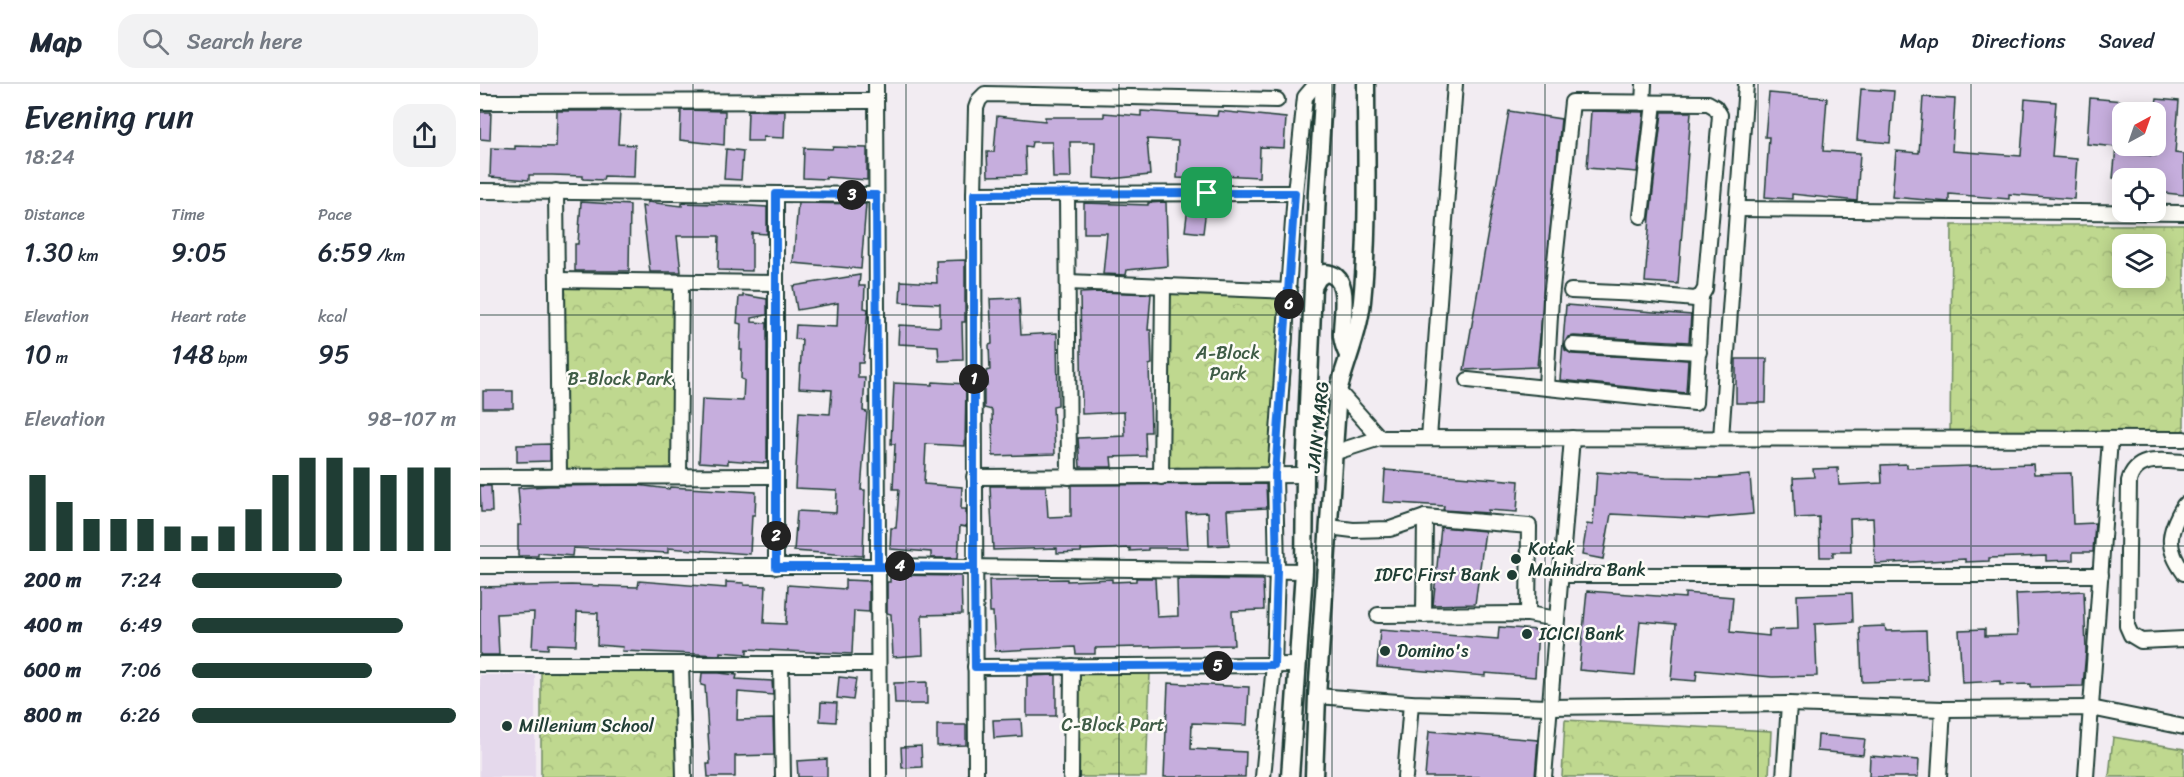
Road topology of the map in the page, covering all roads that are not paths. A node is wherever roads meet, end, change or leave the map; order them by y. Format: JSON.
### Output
{"nodes":[{"id":1,"x":876,"y":84,"type":"edge"},
{"id":2,"x":1316,"y":84,"type":"edge"},
{"id":3,"x":1324,"y":84,"type":"edge"},
{"id":4,"x":1366,"y":84,"type":"edge"},
{"id":5,"x":1455,"y":84,"type":"edge"},
{"id":6,"x":1644,"y":84,"type":"edge"},
{"id":7,"x":1746,"y":84,"type":"edge"},
{"id":8,"x":1277,"y":100,"type":"dead end"},
{"id":9,"x":876,"y":101,"type":"junction"},
{"id":10,"x":480,"y":102,"type":"edge"},
{"id":11,"x":1648,"y":103,"type":"junction"},
{"id":12,"x":480,"y":191,"type":"edge"},
{"id":13,"x":556,"y":191,"type":"junction"},
{"id":14,"x":1295,"y":193,"type":"junction"},
{"id":15,"x":776,"y":194,"type":"junction"},
{"id":16,"x":974,"y":194,"type":"junction"},
{"id":17,"x":1067,"y":194,"type":"junction"},
{"id":18,"x":876,"y":195,"type":"junction"},
{"id":19,"x":1738,"y":209,"type":"junction"},
{"id":20,"x":2184,"y":213,"type":"edge"},
{"id":21,"x":1641,"y":216,"type":"dead end"},
{"id":22,"x":557,"y":280,"type":"junction"},
{"id":23,"x":681,"y":282,"type":"junction"},
{"id":24,"x":1068,"y":282,"type":"junction"},
{"id":25,"x":776,"y":283,"type":"junction"},
{"id":26,"x":1314,"y":285,"type":"junction"},
{"id":27,"x":1163,"y":286,"type":"junction"},
{"id":28,"x":1290,"y":291,"type":"junction"},
{"id":29,"x":1571,"y":291,"type":"dead end"},
{"id":30,"x":1701,"y":296,"type":"junction"},
{"id":31,"x":1573,"y":345,"type":"dead end"},
{"id":32,"x":1699,"y":352,"type":"junction"},
{"id":33,"x":1348,"y":355,"type":"junction"},
{"id":34,"x":1468,"y":380,"type":"dead end"},
{"id":35,"x":1546,"y":386,"type":"junction"},
{"id":36,"x":1338,"y":391,"type":"junction"},
{"id":37,"x":1380,"y":438,"type":"junction"},
{"id":38,"x":1429,"y":438,"type":"junction"},
{"id":39,"x":1572,"y":438,"type":"junction"},
{"id":40,"x":1721,"y":438,"type":"junction"},
{"id":41,"x":2109,"y":439,"type":"junction"},
{"id":42,"x":2184,"y":439,"type":"edge"},
{"id":43,"x":1334,"y":453,"type":"junction"},
{"id":44,"x":2184,"y":462,"type":"edge"},
{"id":45,"x":1275,"y":475,"type":"junction"},
{"id":46,"x":1305,"y":475,"type":"junction"},
{"id":47,"x":559,"y":476,"type":"junction"},
{"id":48,"x":679,"y":476,"type":"junction"},
{"id":49,"x":776,"y":476,"type":"junction"},
{"id":50,"x":480,"y":477,"type":"edge"},
{"id":51,"x":974,"y":477,"type":"junction"},
{"id":52,"x":1069,"y":477,"type":"junction"},
{"id":53,"x":1161,"y":477,"type":"junction"},
{"id":54,"x":2184,"y":506,"type":"edge"},
{"id":55,"x":1425,"y":517,"type":"junction"},
{"id":56,"x":1329,"y":527,"type":"junction"},
{"id":57,"x":480,"y":566,"type":"edge"},
{"id":58,"x":878,"y":566,"type":"junction"},
{"id":59,"x":776,"y":567,"type":"junction"},
{"id":60,"x":974,"y":567,"type":"junction"},
{"id":61,"x":1277,"y":570,"type":"junction"},
{"id":62,"x":1304,"y":571,"type":"junction"},
{"id":63,"x":2184,"y":573,"type":"edge"},
{"id":64,"x":1560,"y":575,"type":"junction"},
{"id":65,"x":2101,"y":575,"type":"junction"},
{"id":66,"x":1378,"y":615,"type":"dead end"},
{"id":67,"x":1424,"y":615,"type":"junction"},
{"id":68,"x":1528,"y":615,"type":"junction"},
{"id":69,"x":1556,"y":619,"type":"junction"},
{"id":70,"x":2184,"y":639,"type":"edge"},
{"id":71,"x":480,"y":664,"type":"edge"},
{"id":72,"x":681,"y":664,"type":"junction"},
{"id":73,"x":781,"y":664,"type":"junction"},
{"id":74,"x":878,"y":664,"type":"junction"},
{"id":75,"x":1274,"y":665,"type":"junction"},
{"id":76,"x":1298,"y":665,"type":"junction"},
{"id":77,"x":1072,"y":666,"type":"junction"},
{"id":78,"x":975,"y":667,"type":"junction"},
{"id":79,"x":1317,"y":696,"type":"junction"},
{"id":80,"x":1411,"y":703,"type":"junction"},
{"id":81,"x":1789,"y":704,"type":"junction"},
{"id":82,"x":1549,"y":707,"type":"junction"},
{"id":83,"x":2091,"y":708,"type":"junction"},
{"id":84,"x":1943,"y":709,"type":"junction"},
{"id":85,"x":2184,"y":727,"type":"edge"},
{"id":86,"x":684,"y":777,"type":"edge"},
{"id":87,"x":783,"y":777,"type":"edge"},
{"id":88,"x":879,"y":777,"type":"edge"},
{"id":89,"x":976,"y":777,"type":"edge"},
{"id":90,"x":1071,"y":777,"type":"edge"},
{"id":91,"x":1263,"y":777,"type":"edge"},
{"id":92,"x":1290,"y":777,"type":"edge"},
{"id":93,"x":1314,"y":777,"type":"edge"},
{"id":94,"x":1405,"y":777,"type":"edge"},
{"id":95,"x":1544,"y":777,"type":"edge"},
{"id":96,"x":1784,"y":777,"type":"edge"},
{"id":97,"x":1939,"y":777,"type":"edge"},
{"id":98,"x":2086,"y":777,"type":"edge"}],
"edges":[{"from":1,"to":9,"type":"street"},
{"from":2,"to":14,"type":"street"},
{"from":3,"to":26,"type":"street","name":"JAIN MARG"},
{"from":4,"to":33,"type":"street","name":"JAIN MARG"},
{"from":5,"to":38,"type":"street"},
{"from":6,"to":11,"type":"street"},
{"from":7,"to":19,"type":"street"},
{"from":8,"to":16,"type":"street"},
{"from":9,"to":10,"type":"street"},
{"from":9,"to":18,"type":"street"},
{"from":11,"to":21,"type":"street"},
{"from":11,"to":30,"type":"street"},
{"from":11,"to":35,"type":"street"},
{"from":12,"to":13,"type":"street"},
{"from":13,"to":15,"type":"street"},
{"from":13,"to":22,"type":"street"},
{"from":14,"to":17,"type":"street"},
{"from":14,"to":28,"type":"street"},
{"from":15,"to":18,"type":"street"},
{"from":15,"to":25,"type":"street"},
{"from":16,"to":17,"type":"street"},
{"from":16,"to":51,"type":"street"},
{"from":17,"to":24,"type":"street"},
{"from":18,"to":58,"type":"street"},
{"from":19,"to":20,"type":"street"},
{"from":19,"to":40,"type":"street"},
{"from":22,"to":23,"type":"street"},
{"from":22,"to":47,"type":"street"},
{"from":23,"to":25,"type":"street"},
{"from":23,"to":48,"type":"street"},
{"from":24,"to":27,"type":"street"},
{"from":24,"to":52,"type":"street"},
{"from":25,"to":49,"type":"street"},
{"from":26,"to":33,"type":"street"},
{"from":26,"to":46,"type":"street","name":"JAIN MARG"},
{"from":27,"to":28,"type":"street"},
{"from":27,"to":53,"type":"street"},
{"from":28,"to":45,"type":"street"},
{"from":29,"to":30,"type":"street"},
{"from":30,"to":32,"type":"street"},
{"from":31,"to":32,"type":"street"},
{"from":32,"to":35,"type":"street"},
{"from":33,"to":36,"type":"street","name":"JAIN MARG"},
{"from":34,"to":35,"type":"street"},
{"from":36,"to":37,"type":"street"},
{"from":36,"to":43,"type":"street","name":"JAIN MARG"},
{"from":37,"to":38,"type":"street"},
{"from":37,"to":43,"type":"street"},
{"from":38,"to":39,"type":"street"},
{"from":39,"to":40,"type":"street"},
{"from":39,"to":64,"type":"street"},
{"from":40,"to":41,"type":"street"},
{"from":41,"to":42,"type":"street"},
{"from":41,"to":65,"type":"street"},
{"from":43,"to":56,"type":"street","name":"JAIN MARG"},
{"from":44,"to":70,"type":"street"},
{"from":45,"to":46,"type":"street"},
{"from":45,"to":53,"type":"street"},
{"from":45,"to":61,"type":"street"},
{"from":46,"to":62,"type":"street","name":"JAIN MARG"},
{"from":47,"to":48,"type":"street"},
{"from":47,"to":50,"type":"street"},
{"from":48,"to":49,"type":"street"},
{"from":49,"to":59,"type":"street"},
{"from":51,"to":52,"type":"street"},
{"from":51,"to":60,"type":"street"},
{"from":52,"to":53,"type":"street"},
{"from":54,"to":63,"type":"street"},
{"from":55,"to":56,"type":"street"},
{"from":55,"to":67,"type":"street"},
{"from":55,"to":68,"type":"street"},
{"from":56,"to":79,"type":"street","name":"JAIN MARG"},
{"from":57,"to":59,"type":"street"},
{"from":58,"to":59,"type":"street"},
{"from":58,"to":60,"type":"street"},
{"from":58,"to":74,"type":"street"},
{"from":60,"to":61,"type":"street"},
{"from":60,"to":78,"type":"street"},
{"from":61,"to":62,"type":"street"},
{"from":61,"to":75,"type":"street"},
{"from":62,"to":76,"type":"street","name":"JAIN MARG"},
{"from":64,"to":65,"type":"street"},
{"from":64,"to":69,"type":"street"},
{"from":65,"to":83,"type":"street"},
{"from":66,"to":67,"type":"street"},
{"from":67,"to":68,"type":"street"},
{"from":68,"to":69,"type":"street"},
{"from":69,"to":82,"type":"street"},
{"from":71,"to":72,"type":"street"},
{"from":72,"to":73,"type":"street"},
{"from":72,"to":86,"type":"street"},
{"from":73,"to":74,"type":"street"},
{"from":73,"to":87,"type":"street"},
{"from":74,"to":88,"type":"street"},
{"from":75,"to":76,"type":"street"},
{"from":75,"to":77,"type":"street"},
{"from":75,"to":91,"type":"street"},
{"from":76,"to":92,"type":"street","name":"JAIN MARG"},
{"from":77,"to":78,"type":"street"},
{"from":77,"to":90,"type":"street"},
{"from":78,"to":89,"type":"street"},
{"from":79,"to":80,"type":"street"},
{"from":79,"to":93,"type":"street","name":"JAIN MARG"},
{"from":80,"to":82,"type":"street"},
{"from":80,"to":94,"type":"street"},
{"from":81,"to":82,"type":"street"},
{"from":81,"to":84,"type":"street"},
{"from":81,"to":96,"type":"street"},
{"from":82,"to":95,"type":"street"},
{"from":83,"to":84,"type":"street"},
{"from":83,"to":85,"type":"street"},
{"from":83,"to":98,"type":"street"},
{"from":84,"to":97,"type":"street"}]}
